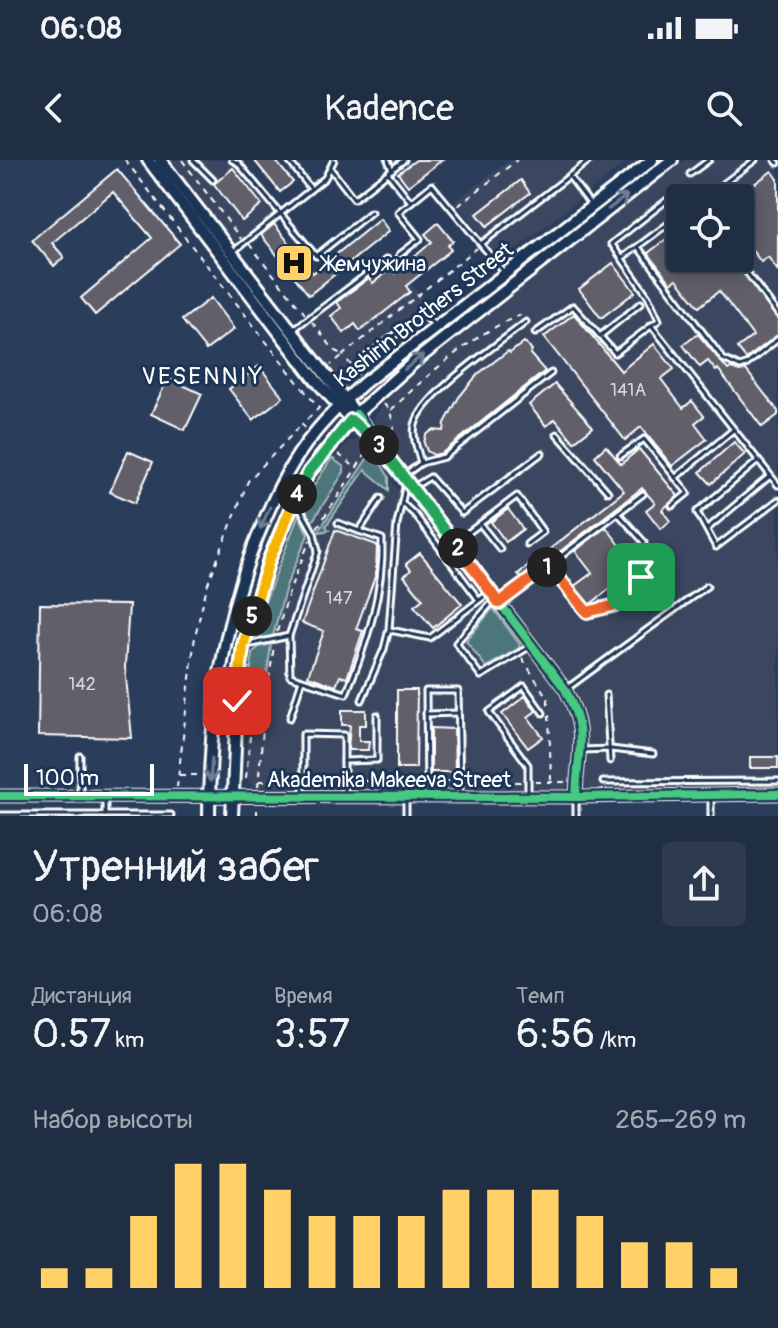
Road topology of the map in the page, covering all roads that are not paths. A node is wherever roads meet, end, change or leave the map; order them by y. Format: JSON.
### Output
{"nodes":[{"id":1,"x":148,"y":160,"type":"edge"},
{"id":2,"x":160,"y":160,"type":"edge"},
{"id":3,"x":193,"y":160,"type":"edge"},
{"id":4,"x":232,"y":160,"type":"edge"},
{"id":5,"x":288,"y":160,"type":"edge"},
{"id":6,"x":334,"y":160,"type":"edge"},
{"id":7,"x":388,"y":160,"type":"edge"},
{"id":8,"x":404,"y":160,"type":"edge"},
{"id":9,"x":590,"y":160,"type":"edge"},
{"id":10,"x":652,"y":160,"type":"edge"},
{"id":11,"x":672,"y":160,"type":"edge"},
{"id":12,"x":709,"y":160,"type":"edge"},
{"id":13,"x":755,"y":160,"type":"edge"},
{"id":14,"x":330,"y":168,"type":"junction"},
{"id":15,"x":390,"y":171,"type":"junction"},
{"id":16,"x":690,"y":174,"type":"dead end"},
{"id":17,"x":569,"y":176,"type":"junction"},
{"id":18,"x":213,"y":180,"type":"dead end"},
{"id":19,"x":723,"y":184,"type":"edge"},
{"id":20,"x":311,"y":189,"type":"junction"},
{"id":21,"x":666,"y":201,"type":"edge"},
{"id":22,"x":411,"y":202,"type":"junction"},
{"id":23,"x":593,"y":207,"type":"junction"},
{"id":24,"x":371,"y":212,"type":"dead end"},
{"id":25,"x":280,"y":213,"type":"junction"},
{"id":26,"x":666,"y":226,"type":"edge"},
{"id":27,"x":481,"y":244,"type":"junction"},
{"id":28,"x":638,"y":247,"type":"junction"},
{"id":29,"x":231,"y":254,"type":"junction"},
{"id":30,"x":399,"y":255,"type":"dead end"},
{"id":31,"x":621,"y":258,"type":"junction"},
{"id":32,"x":387,"y":259,"type":"dead end"},
{"id":33,"x":746,"y":272,"type":"edge"},
{"id":34,"x":505,"y":274,"type":"junction"},
{"id":35,"x":641,"y":303,"type":"dead end"},
{"id":36,"x":778,"y":314,"type":"edge"},
{"id":37,"x":451,"y":316,"type":"junction"},
{"id":38,"x":526,"y":322,"type":"dead end"},
{"id":39,"x":651,"y":325,"type":"junction"},
{"id":40,"x":437,"y":327,"type":"junction"},
{"id":41,"x":459,"y":327,"type":"junction"},
{"id":42,"x":291,"y":332,"type":"junction"},
{"id":43,"x":535,"y":333,"type":"dead end"},
{"id":44,"x":600,"y":336,"type":"junction"},
{"id":45,"x":778,"y":339,"type":"edge"},
{"id":46,"x":367,"y":356,"type":"dead end"},
{"id":47,"x":551,"y":373,"type":"dead end"},
{"id":48,"x":341,"y":403,"type":"junction"},
{"id":49,"x":353,"y":417,"type":"junction"},
{"id":50,"x":733,"y":430,"type":"junction"},
{"id":51,"x":557,"y":434,"type":"dead end"},
{"id":52,"x":542,"y":453,"type":"dead end"},
{"id":53,"x":620,"y":456,"type":"dead end"},
{"id":54,"x":758,"y":461,"type":"junction"},
{"id":55,"x":421,"y":463,"type":"junction"},
{"id":56,"x":770,"y":476,"type":"junction"},
{"id":57,"x":675,"y":478,"type":"junction"},
{"id":58,"x":407,"y":482,"type":"junction"},
{"id":59,"x":778,"y":485,"type":"edge"},
{"id":60,"x":608,"y":492,"type":"dead end"},
{"id":61,"x":643,"y":494,"type":"dead end"},
{"id":62,"x":295,"y":498,"type":"junction"},
{"id":63,"x":381,"y":498,"type":"dead end"},
{"id":64,"x":778,"y":500,"type":"edge"},
{"id":65,"x":402,"y":503,"type":"junction"},
{"id":66,"x":672,"y":506,"type":"dead end"},
{"id":67,"x":618,"y":513,"type":"junction"},
{"id":68,"x":338,"y":523,"type":"dead end"},
{"id":69,"x":480,"y":524,"type":"junction"},
{"id":70,"x":707,"y":529,"type":"junction"},
{"id":71,"x":359,"y":531,"type":"junction"},
{"id":72,"x":454,"y":543,"type":"junction"},
{"id":73,"x":527,"y":544,"type":"dead end"},
{"id":74,"x":500,"y":549,"type":"dead end"},
{"id":75,"x":549,"y":566,"type":"junction"},
{"id":76,"x":707,"y":586,"type":"dead end"},
{"id":77,"x":495,"y":598,"type":"junction"},
{"id":78,"x":479,"y":600,"type":"junction"},
{"id":79,"x":389,"y":629,"type":"junction"},
{"id":80,"x":289,"y":636,"type":"junction"},
{"id":81,"x":532,"y":645,"type":"junction"},
{"id":82,"x":243,"y":646,"type":"junction"},
{"id":83,"x":302,"y":680,"type":"junction"},
{"id":84,"x":565,"y":689,"type":"junction"},
{"id":85,"x":606,"y":695,"type":"dead end"},
{"id":86,"x":362,"y":700,"type":"dead end"},
{"id":87,"x":459,"y":713,"type":"junction"},
{"id":88,"x":543,"y":713,"type":"dead end"},
{"id":89,"x":426,"y":714,"type":"junction"},
{"id":90,"x":377,"y":715,"type":"dead end"},
{"id":91,"x":290,"y":718,"type":"dead end"},
{"id":92,"x":611,"y":749,"type":"junction"},
{"id":93,"x":581,"y":750,"type":"junction"},
{"id":94,"x":653,"y":754,"type":"dead end"},
{"id":95,"x":80,"y":756,"type":"dead end"},
{"id":96,"x":344,"y":761,"type":"junction"},
{"id":97,"x":610,"y":761,"type":"dead end"},
{"id":98,"x":778,"y":781,"type":"edge"},
{"id":99,"x":603,"y":782,"type":"dead end"},
{"id":100,"x":778,"y":794,"type":"edge"},
{"id":101,"x":0,"y":796,"type":"edge"},
{"id":102,"x":80,"y":796,"type":"junction"},
{"id":103,"x":105,"y":796,"type":"junction"},
{"id":104,"x":711,"y":796,"type":"junction"},
{"id":105,"x":209,"y":797,"type":"junction"},
{"id":106,"x":232,"y":797,"type":"junction"},
{"id":107,"x":303,"y":797,"type":"junction"},
{"id":108,"x":344,"y":797,"type":"junction"},
{"id":109,"x":406,"y":797,"type":"junction"},
{"id":110,"x":427,"y":797,"type":"junction"},
{"id":111,"x":460,"y":797,"type":"junction"},
{"id":112,"x":528,"y":797,"type":"junction"},
{"id":113,"x":576,"y":797,"type":"junction"},
{"id":114,"x":0,"y":815,"type":"edge"},
{"id":115,"x":105,"y":815,"type":"edge"},
{"id":116,"x":171,"y":815,"type":"edge"},
{"id":117,"x":40,"y":816,"type":"edge"},
{"id":118,"x":209,"y":816,"type":"edge"},
{"id":119,"x":232,"y":816,"type":"edge"},
{"id":120,"x":406,"y":816,"type":"edge"},
{"id":121,"x":576,"y":816,"type":"edge"},
{"id":122,"x":711,"y":816,"type":"edge"}],
"edges":[{"from":1,"to":48,"type":"main road"},
{"from":2,"to":29,"type":"main road"},
{"from":3,"to":18,"type":"lane"},
{"from":4,"to":25,"type":"lane"},
{"from":5,"to":20,"type":"lane"},
{"from":6,"to":14,"type":"lane"},
{"from":7,"to":15,"type":"lane"},
{"from":8,"to":15,"type":"lane"},
{"from":9,"to":17,"type":"lane"},
{"from":10,"to":23,"type":"main road","name":"Kashirin Brothers Street"},
{"from":41,"to":11,"type":"main road","name":"Kashirin Brothers Street","one_way":true},
{"from":12,"to":16,"type":"lane"},
{"from":13,"to":19,"type":"lane"},
{"from":14,"to":15,"type":"lane"},
{"from":14,"to":20,"type":"lane"},
{"from":15,"to":22,"type":"lane"},
{"from":17,"to":23,"type":"lane"},
{"from":17,"to":27,"type":"lane"},
{"from":20,"to":25,"type":"lane"},
{"from":21,"to":31,"type":"lane"},
{"from":22,"to":27,"type":"lane"},
{"from":22,"to":30,"type":"lane"},
{"from":23,"to":34,"type":"main road","name":"Kashirin Brothers Street"},
{"from":24,"to":25,"type":"lane"},
{"from":25,"to":29,"type":"lane"},
{"from":26,"to":28,"type":"lane"},
{"from":27,"to":34,"type":"lane"},
{"from":28,"to":31,"type":"lane"},
{"from":28,"to":45,"type":"lane"},
{"from":29,"to":42,"type":"main road"},
{"from":31,"to":39,"type":"lane"},
{"from":32,"to":42,"type":"lane"},
{"from":33,"to":36,"type":"lane"},
{"from":34,"to":37,"type":"main road","name":"Kashirin Brothers Street"},
{"from":35,"to":44,"type":"lane"},
{"from":37,"to":40,"type":"main road","name":"Kashirin Brothers Street"},
{"from":37,"to":41,"type":"main road"},
{"from":38,"to":55,"type":"lane"},
{"from":39,"to":44,"type":"lane"},
{"from":39,"to":50,"type":"lane"},
{"from":40,"to":46,"type":"lane"},
{"from":40,"to":48,"type":"main road","name":"Kashirin Brothers Street"},
{"from":49,"to":41,"type":"main road","name":"Kashirin Brothers Street","one_way":true},
{"from":42,"to":48,"type":"main road"},
{"from":43,"to":44,"type":"lane"},
{"from":47,"to":55,"type":"lane"},
{"from":48,"to":49,"type":"main road"},
{"from":48,"to":105,"type":"main road","name":"Kashirin Brothers Street","one_way":true},
{"from":49,"to":58,"type":"street"},
{"from":49,"to":62,"type":"main road","name":"Kashirin Brothers Street"},
{"from":50,"to":54,"type":"lane"},
{"from":50,"to":57,"type":"lane"},
{"from":51,"to":60,"type":"lane"},
{"from":52,"to":58,"type":"lane"},
{"from":53,"to":57,"type":"lane"},
{"from":54,"to":56,"type":"lane"},
{"from":54,"to":70,"type":"lane"},
{"from":55,"to":58,"type":"lane"},
{"from":56,"to":59,"type":"lane"},
{"from":56,"to":70,"type":"lane"},
{"from":57,"to":66,"type":"lane"},
{"from":58,"to":65,"type":"lane"},
{"from":58,"to":72,"type":"street"},
{"from":61,"to":67,"type":"lane"},
{"from":62,"to":80,"type":"lane"},
{"from":62,"to":82,"type":"main road","name":"Kashirin Brothers Street"},
{"from":63,"to":71,"type":"lane"},
{"from":64,"to":70,"type":"lane"},
{"from":65,"to":78,"type":"lane"},
{"from":65,"to":79,"type":"lane"},
{"from":67,"to":75,"type":"lane"},
{"from":67,"to":75,"type":"lane"},
{"from":68,"to":71,"type":"lane"},
{"from":69,"to":72,"type":"lane"},
{"from":69,"to":73,"type":"lane"},
{"from":69,"to":74,"type":"lane"},
{"from":71,"to":83,"type":"lane"},
{"from":72,"to":77,"type":"street"},
{"from":75,"to":77,"type":"lane"},
{"from":76,"to":84,"type":"lane"},
{"from":77,"to":78,"type":"lane"},
{"from":77,"to":81,"type":"street"},
{"from":77,"to":81,"type":"lane"},
{"from":78,"to":79,"type":"lane"},
{"from":79,"to":86,"type":"lane"},
{"from":80,"to":82,"type":"lane"},
{"from":80,"to":83,"type":"lane"},
{"from":81,"to":84,"type":"street"},
{"from":82,"to":106,"type":"main road","name":"Kashirin Brothers Street"},
{"from":83,"to":91,"type":"lane"},
{"from":84,"to":93,"type":"street"},
{"from":85,"to":92,"type":"lane"},
{"from":87,"to":89,"type":"lane"},
{"from":87,"to":89,"type":"lane"},
{"from":87,"to":111,"type":"lane"},
{"from":88,"to":112,"type":"lane"},
{"from":89,"to":110,"type":"lane"},
{"from":90,"to":96,"type":"lane"},
{"from":92,"to":93,"type":"lane"},
{"from":92,"to":94,"type":"lane"},
{"from":92,"to":97,"type":"lane"},
{"from":93,"to":113,"type":"street"},
{"from":95,"to":102,"type":"lane"},
{"from":96,"to":107,"type":"lane"},
{"from":96,"to":108,"type":"lane"},
{"from":98,"to":99,"type":"lane"},
{"from":100,"to":104,"type":"street","name":"Akademika Makeeva Street"},
{"from":101,"to":102,"type":"street","name":"Akademika Makeeva Street"},
{"from":102,"to":103,"type":"street","name":"Akademika Makeeva Street"},
{"from":103,"to":105,"type":"street","name":"Akademika Makeeva Street"},
{"from":103,"to":115,"type":"lane"},
{"from":104,"to":113,"type":"street","name":"Akademika Makeeva Street"},
{"from":104,"to":122,"type":"lane"},
{"from":105,"to":106,"type":"street","name":"Akademika Makeeva Street"},
{"from":105,"to":118,"type":"main road","name":"Kashirin Brothers Street"},
{"from":106,"to":107,"type":"street","name":"Akademika Makeeva Street"},
{"from":106,"to":119,"type":"main road","name":"Kashirin Brothers Street"},
{"from":107,"to":108,"type":"street","name":"Akademika Makeeva Street"},
{"from":108,"to":109,"type":"street","name":"Akademika Makeeva Street"},
{"from":109,"to":110,"type":"street","name":"Akademika Makeeva Street"},
{"from":109,"to":120,"type":"lane"},
{"from":110,"to":111,"type":"street","name":"Akademika Makeeva Street"},
{"from":111,"to":112,"type":"street","name":"Akademika Makeeva Street"},
{"from":112,"to":113,"type":"street","name":"Akademika Makeeva Street"},
{"from":113,"to":121,"type":"lane"},
{"from":114,"to":117,"type":"lane"},
{"from":115,"to":116,"type":"lane"},
{"from":115,"to":117,"type":"lane"}]}
